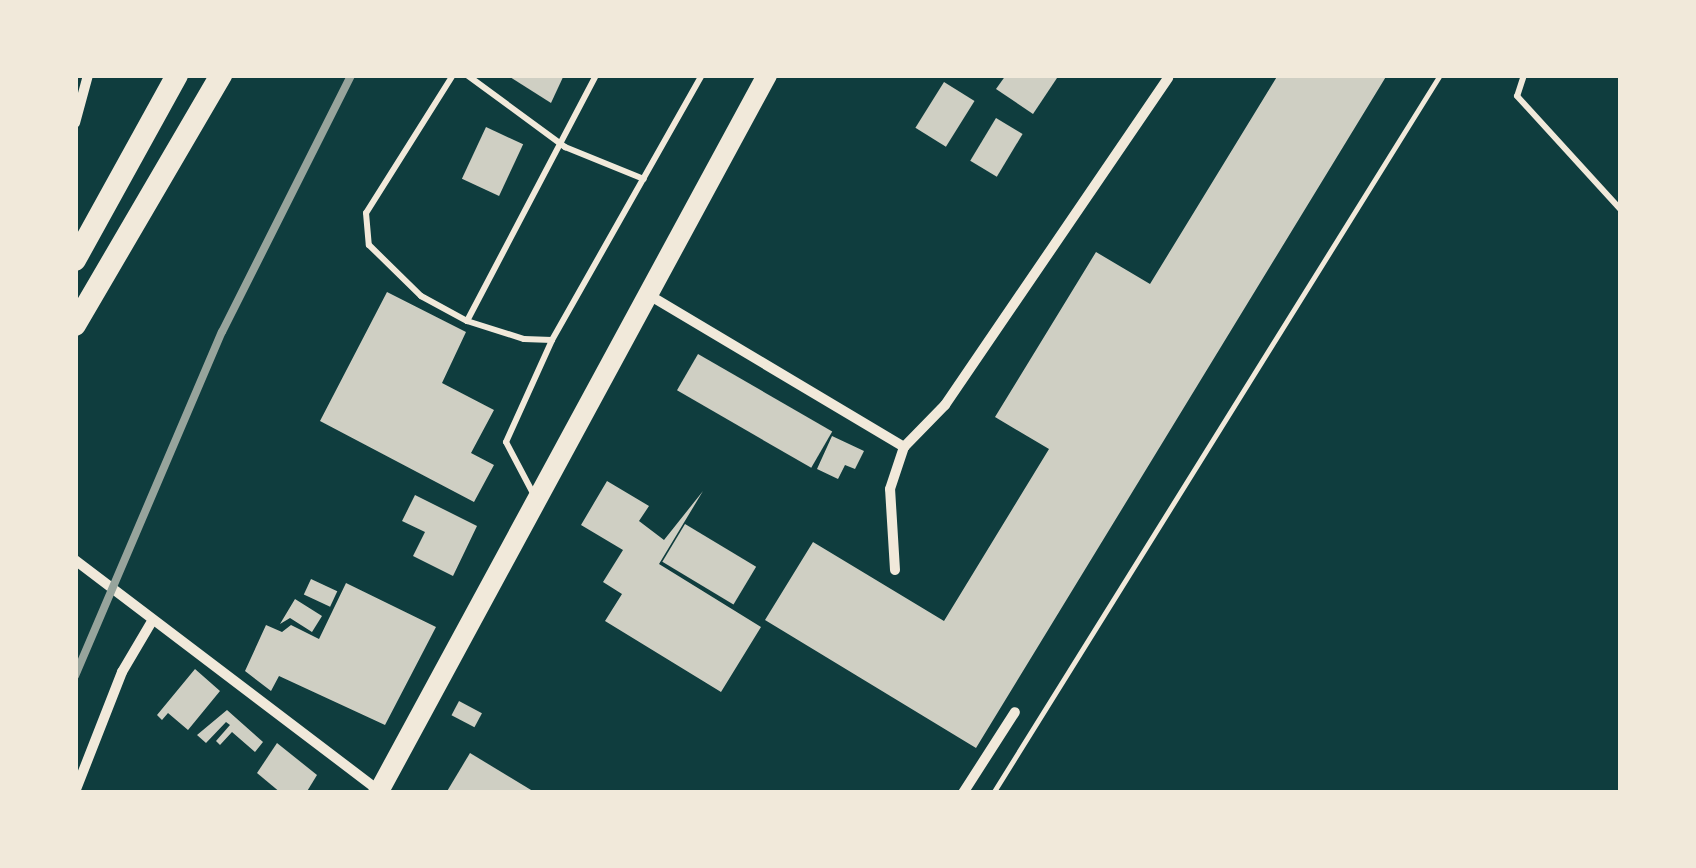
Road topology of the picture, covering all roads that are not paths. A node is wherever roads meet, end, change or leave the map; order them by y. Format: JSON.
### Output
{"nodes":[{"id":1,"x":88,"y":75,"type":"edge"},
{"id":2,"x":177,"y":75,"type":"edge"},
{"id":3,"x":220,"y":75,"type":"edge"},
{"id":4,"x":453,"y":75,"type":"edge"},
{"id":5,"x":466,"y":75,"type":"edge"},
{"id":6,"x":596,"y":75,"type":"edge"},
{"id":7,"x":702,"y":75,"type":"edge"},
{"id":8,"x":767,"y":75,"type":"edge"},
{"id":9,"x":1524,"y":75,"type":"edge"},
{"id":10,"x":1168,"y":78,"type":"dead end"},
{"id":11,"x":75,"y":123,"type":"edge"},
{"id":12,"x":560,"y":143,"type":"junction"},
{"id":13,"x":644,"y":179,"type":"junction"},
{"id":14,"x":1621,"y":210,"type":"edge"},
{"id":15,"x":75,"y":260,"type":"edge"},
{"id":16,"x":649,"y":295,"type":"junction"},
{"id":17,"x":467,"y":321,"type":"junction"},
{"id":18,"x":75,"y":326,"type":"edge"},
{"id":19,"x":552,"y":340,"type":"junction"},
{"id":20,"x":904,"y":447,"type":"junction"},
{"id":21,"x":537,"y":500,"type":"junction"},
{"id":22,"x":75,"y":560,"type":"edge"},
{"id":23,"x":895,"y":570,"type":"dead end"},
{"id":24,"x":152,"y":621,"type":"junction"},
{"id":25,"x":1015,"y":712,"type":"dead end"},
{"id":26,"x":75,"y":792,"type":"edge"},
{"id":27,"x":378,"y":792,"type":"edge"},
{"id":28,"x":963,"y":793,"type":"edge"}],
"edges":[{"from":1,"to":11,"type":"street"},
{"from":2,"to":15,"type":"highway"},
{"from":3,"to":18,"type":"highway"},
{"from":4,"to":17,"type":"lane"},
{"from":5,"to":12,"type":"lane"},
{"from":6,"to":12,"type":"lane"},
{"from":7,"to":13,"type":"lane"},
{"from":8,"to":16,"type":"highway"},
{"from":9,"to":14,"type":"lane"},
{"from":10,"to":20,"type":"street"},
{"from":12,"to":13,"type":"lane"},
{"from":12,"to":17,"type":"lane"},
{"from":13,"to":19,"type":"lane"},
{"from":16,"to":20,"type":"street"},
{"from":16,"to":21,"type":"highway"},
{"from":17,"to":19,"type":"lane"},
{"from":19,"to":21,"type":"lane"},
{"from":20,"to":23,"type":"street"},
{"from":21,"to":27,"type":"highway"},
{"from":22,"to":24,"type":"street"},
{"from":24,"to":26,"type":"street"},
{"from":24,"to":27,"type":"street"},
{"from":25,"to":28,"type":"street"}]}
